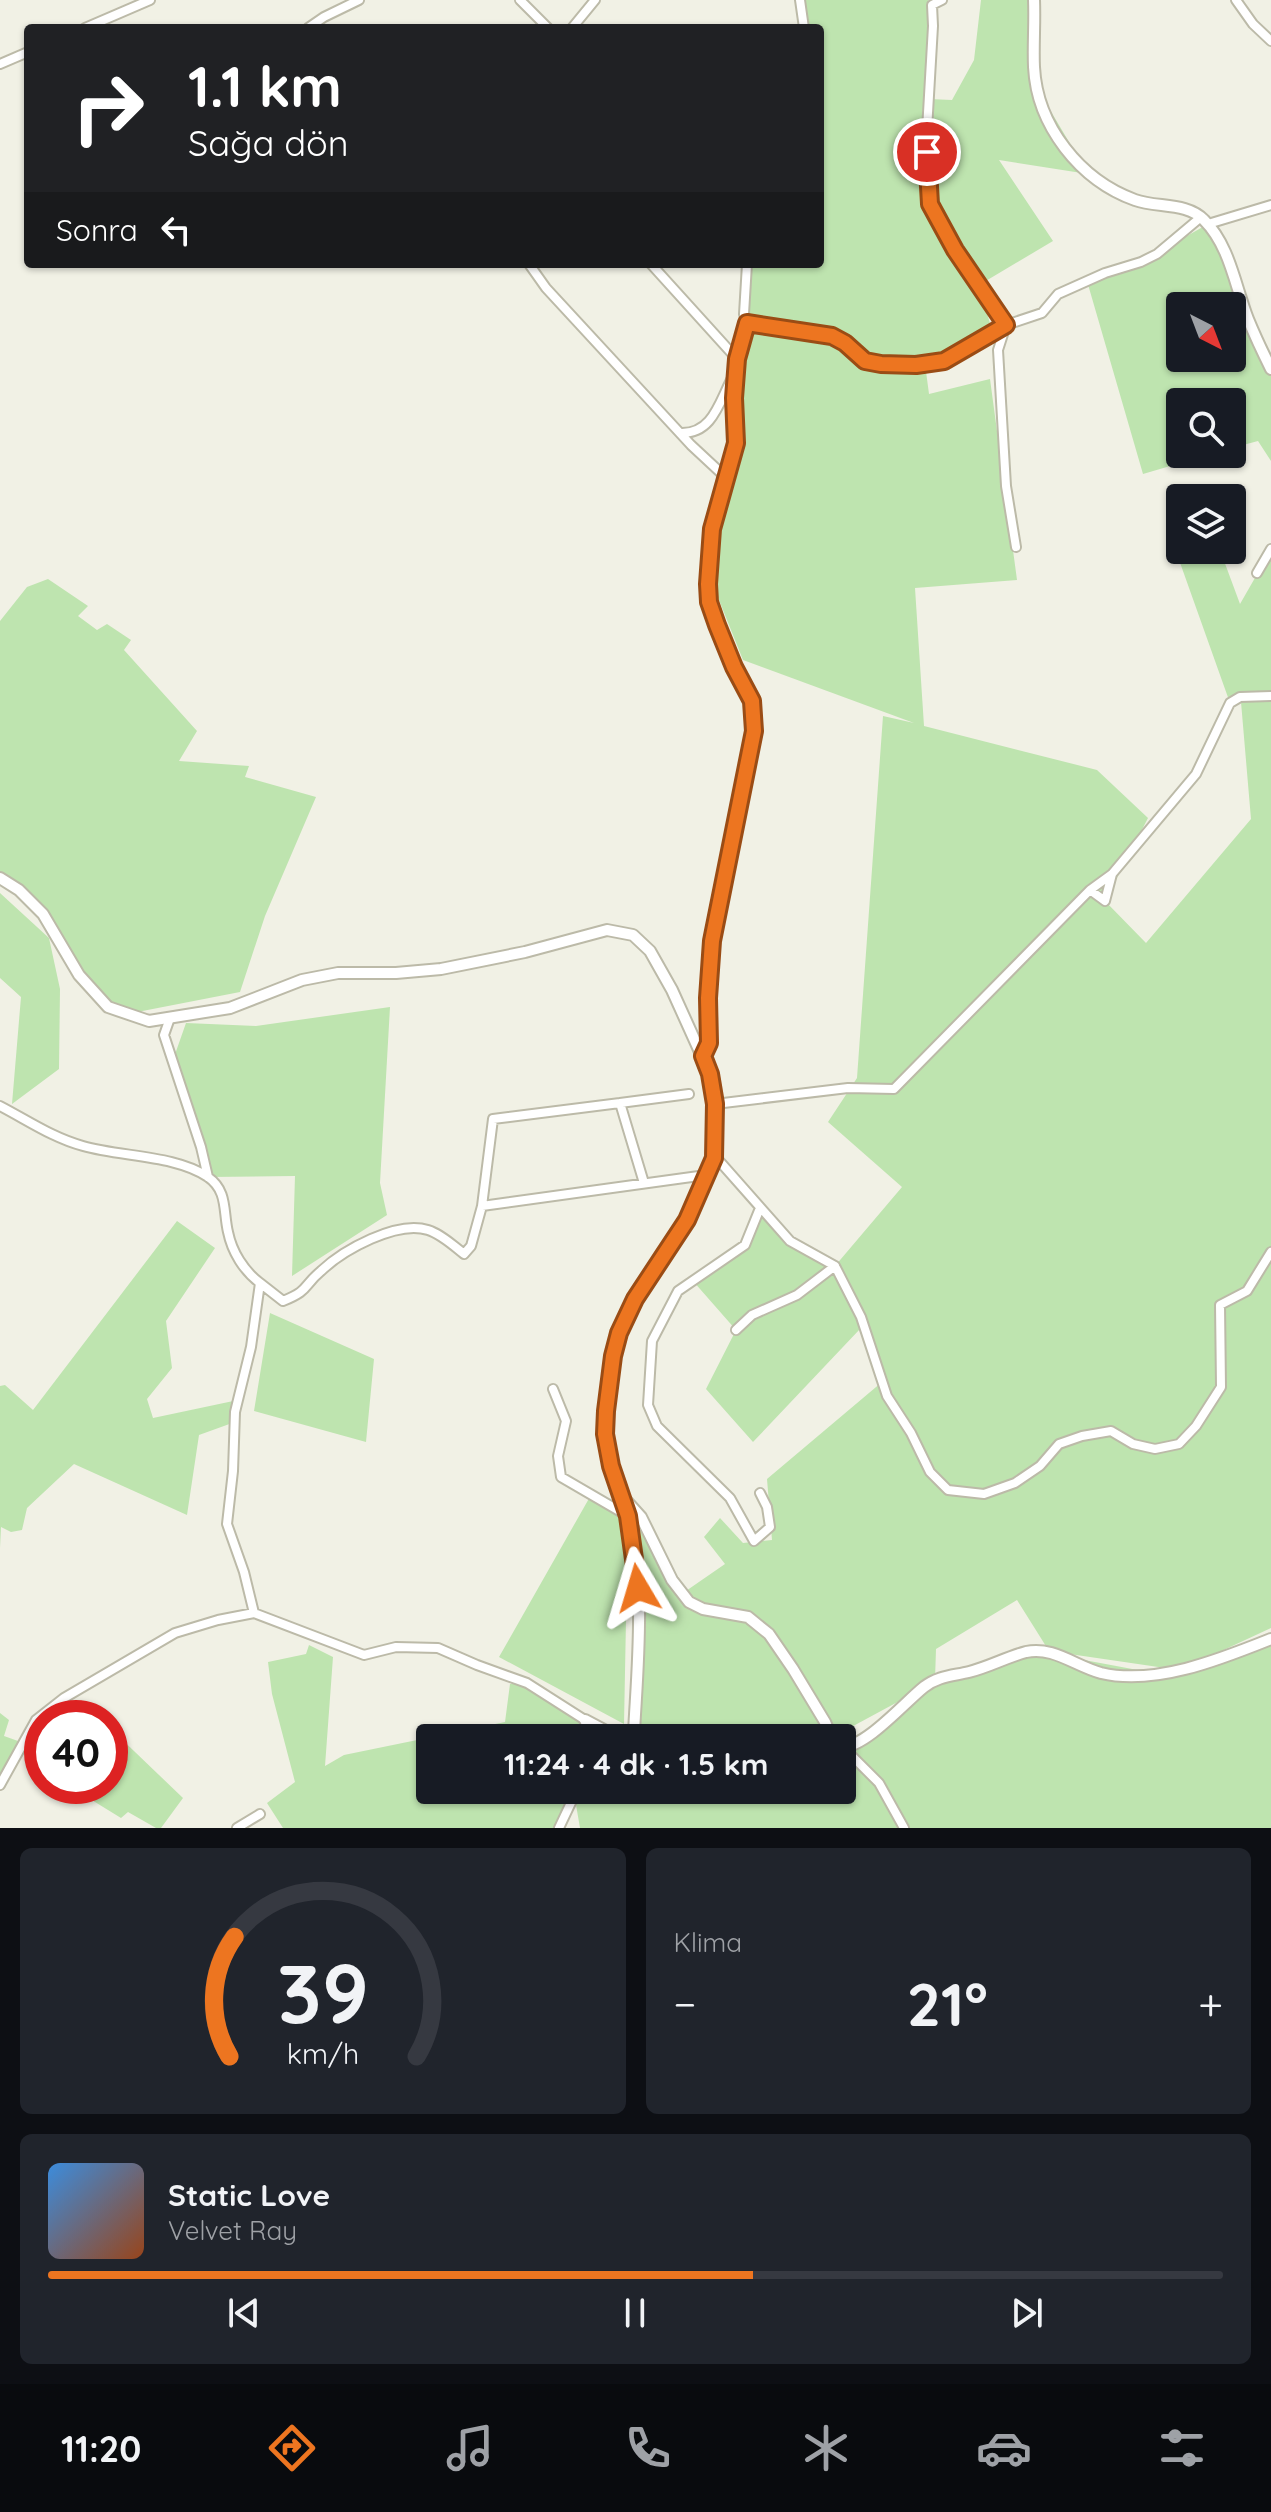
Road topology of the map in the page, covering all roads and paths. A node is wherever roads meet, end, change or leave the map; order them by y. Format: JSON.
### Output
{"nodes":[{"id":1,"x":150,"y":0,"type":"edge"},
{"id":2,"x":359,"y":0,"type":"edge"},
{"id":3,"x":520,"y":0,"type":"edge"},
{"id":4,"x":595,"y":0,"type":"edge"},
{"id":5,"x":800,"y":0,"type":"edge"},
{"id":6,"x":942,"y":0,"type":"edge"},
{"id":7,"x":1034,"y":0,"type":"edge"},
{"id":8,"x":1236,"y":0,"type":"edge"},
{"id":9,"x":94,"y":24,"type":"edge"},
{"id":10,"x":314,"y":24,"type":"edge"},
{"id":11,"x":544,"y":24,"type":"edge"},
{"id":12,"x":575,"y":24,"type":"edge"},
{"id":13,"x":803,"y":24,"type":"edge"},
{"id":14,"x":1271,"y":41,"type":"edge"},
{"id":15,"x":24,"y":54,"type":"edge"},
{"id":16,"x":0,"y":64,"type":"edge"},
{"id":17,"x":1271,"y":205,"type":"edge"},
{"id":18,"x":1205,"y":220,"type":"junction"},
{"id":19,"x":532,"y":268,"type":"edge"},
{"id":20,"x":654,"y":268,"type":"edge"},
{"id":21,"x":747,"y":268,"type":"edge"},
{"id":22,"x":747,"y":323,"type":"junction"},
{"id":23,"x":1006,"y":325,"type":"junction"},
{"id":24,"x":737,"y":365,"type":"junction"},
{"id":25,"x":1271,"y":369,"type":"edge"},
{"id":26,"x":681,"y":433,"type":"junction"},
{"id":27,"x":729,"y":475,"type":"junction"},
{"id":28,"x":1016,"y":547,"type":"dead end"},
{"id":29,"x":1271,"y":549,"type":"edge"},
{"id":30,"x":1257,"y":573,"type":"dead end"},
{"id":31,"x":1271,"y":696,"type":"edge"},
{"id":32,"x":1112,"y":874,"type":"junction"},
{"id":33,"x":0,"y":878,"type":"edge"},
{"id":34,"x":1090,"y":890,"type":"junction"},
{"id":35,"x":170,"y":1018,"type":"junction"},
{"id":36,"x":149,"y":1021,"type":"junction"},
{"id":37,"x":164,"y":1035,"type":"junction"},
{"id":38,"x":703,"y":1056,"type":"junction"},
{"id":39,"x":689,"y":1094,"type":"dead end"},
{"id":40,"x":620,"y":1103,"type":"junction"},
{"id":41,"x":715,"y":1104,"type":"junction"},
{"id":42,"x":0,"y":1106,"type":"edge"},
{"id":43,"x":714,"y":1155,"type":"junction"},
{"id":44,"x":706,"y":1175,"type":"junction"},
{"id":45,"x":208,"y":1177,"type":"junction"},
{"id":46,"x":644,"y":1183,"type":"junction"},
{"id":47,"x":482,"y":1206,"type":"junction"},
{"id":48,"x":760,"y":1208,"type":"junction"},
{"id":49,"x":1271,"y":1252,"type":"edge"},
{"id":50,"x":835,"y":1266,"type":"junction"},
{"id":51,"x":260,"y":1283,"type":"junction"},
{"id":52,"x":736,"y":1330,"type":"dead end"},
{"id":53,"x":553,"y":1389,"type":"dead end"},
{"id":54,"x":760,"y":1493,"type":"dead end"},
{"id":55,"x":622,"y":1496,"type":"junction"},
{"id":56,"x":628,"y":1516,"type":"junction"},
{"id":57,"x":254,"y":1613,"type":"junction"},
{"id":58,"x":1271,"y":1639,"type":"edge"},
{"id":59,"x":585,"y":1720,"type":"junction"},
{"id":60,"x":585,"y":1724,"type":"edge"},
{"id":61,"x":593,"y":1724,"type":"edge"},
{"id":62,"x":634,"y":1724,"type":"edge"},
{"id":63,"x":826,"y":1724,"type":"edge"},
{"id":64,"x":856,"y":1743,"type":"edge"},
{"id":65,"x":856,"y":1760,"type":"edge"},
{"id":66,"x":0,"y":1785,"type":"edge"},
{"id":67,"x":570,"y":1804,"type":"edge"},
{"id":68,"x":260,"y":1814,"type":"dead end"},
{"id":69,"x":237,"y":1828,"type":"edge"},
{"id":70,"x":559,"y":1828,"type":"edge"},
{"id":71,"x":904,"y":1828,"type":"edge"}],
"edges":[{"from":1,"to":9,"type":"street"},
{"from":2,"to":10,"type":"street"},
{"from":3,"to":11,"type":"street"},
{"from":4,"to":12,"type":"street"},
{"from":5,"to":13,"type":"street"},
{"from":6,"to":23,"type":"street"},
{"from":7,"to":18,"type":"street"},
{"from":8,"to":14,"type":"street"},
{"from":15,"to":16,"type":"street"},
{"from":17,"to":18,"type":"street"},
{"from":18,"to":23,"type":"street"},
{"from":18,"to":25,"type":"street"},
{"from":19,"to":26,"type":"street"},
{"from":20,"to":24,"type":"street"},
{"from":21,"to":22,"type":"street"},
{"from":22,"to":23,"type":"street"},
{"from":22,"to":24,"type":"street"},
{"from":23,"to":28,"type":"street"},
{"from":24,"to":26,"type":"street"},
{"from":24,"to":27,"type":"street"},
{"from":26,"to":27,"type":"street"},
{"from":27,"to":38,"type":"street"},
{"from":29,"to":30,"type":"street"},
{"from":31,"to":32,"type":"street"},
{"from":32,"to":34,"type":"street"},
{"from":32,"to":34,"type":"street"},
{"from":33,"to":36,"type":"street"},
{"from":34,"to":41,"type":"street"},
{"from":35,"to":36,"type":"street"},
{"from":35,"to":37,"type":"street"},
{"from":35,"to":38,"type":"street"},
{"from":36,"to":37,"type":"street"},
{"from":37,"to":45,"type":"street"},
{"from":38,"to":41,"type":"street"},
{"from":39,"to":40,"type":"street"},
{"from":40,"to":46,"type":"street"},
{"from":40,"to":47,"type":"street"},
{"from":41,"to":43,"type":"street"},
{"from":42,"to":45,"type":"street"},
{"from":43,"to":44,"type":"street"},
{"from":43,"to":48,"type":"street"},
{"from":44,"to":46,"type":"street"},
{"from":44,"to":55,"type":"street"},
{"from":45,"to":51,"type":"street"},
{"from":46,"to":47,"type":"street"},
{"from":47,"to":51,"type":"street"},
{"from":48,"to":50,"type":"street"},
{"from":48,"to":54,"type":"street"},
{"from":49,"to":50,"type":"street"},
{"from":50,"to":52,"type":"street"},
{"from":51,"to":57,"type":"street"},
{"from":53,"to":56,"type":"street"},
{"from":55,"to":56,"type":"street"},
{"from":55,"to":63,"type":"street"},
{"from":56,"to":62,"type":"street"},
{"from":57,"to":59,"type":"street"},
{"from":57,"to":66,"type":"street"},
{"from":58,"to":64,"type":"street"},
{"from":59,"to":60,"type":"street"},
{"from":59,"to":61,"type":"street"},
{"from":65,"to":71,"type":"street"},
{"from":67,"to":70,"type":"street"},
{"from":68,"to":69,"type":"street"}]}
